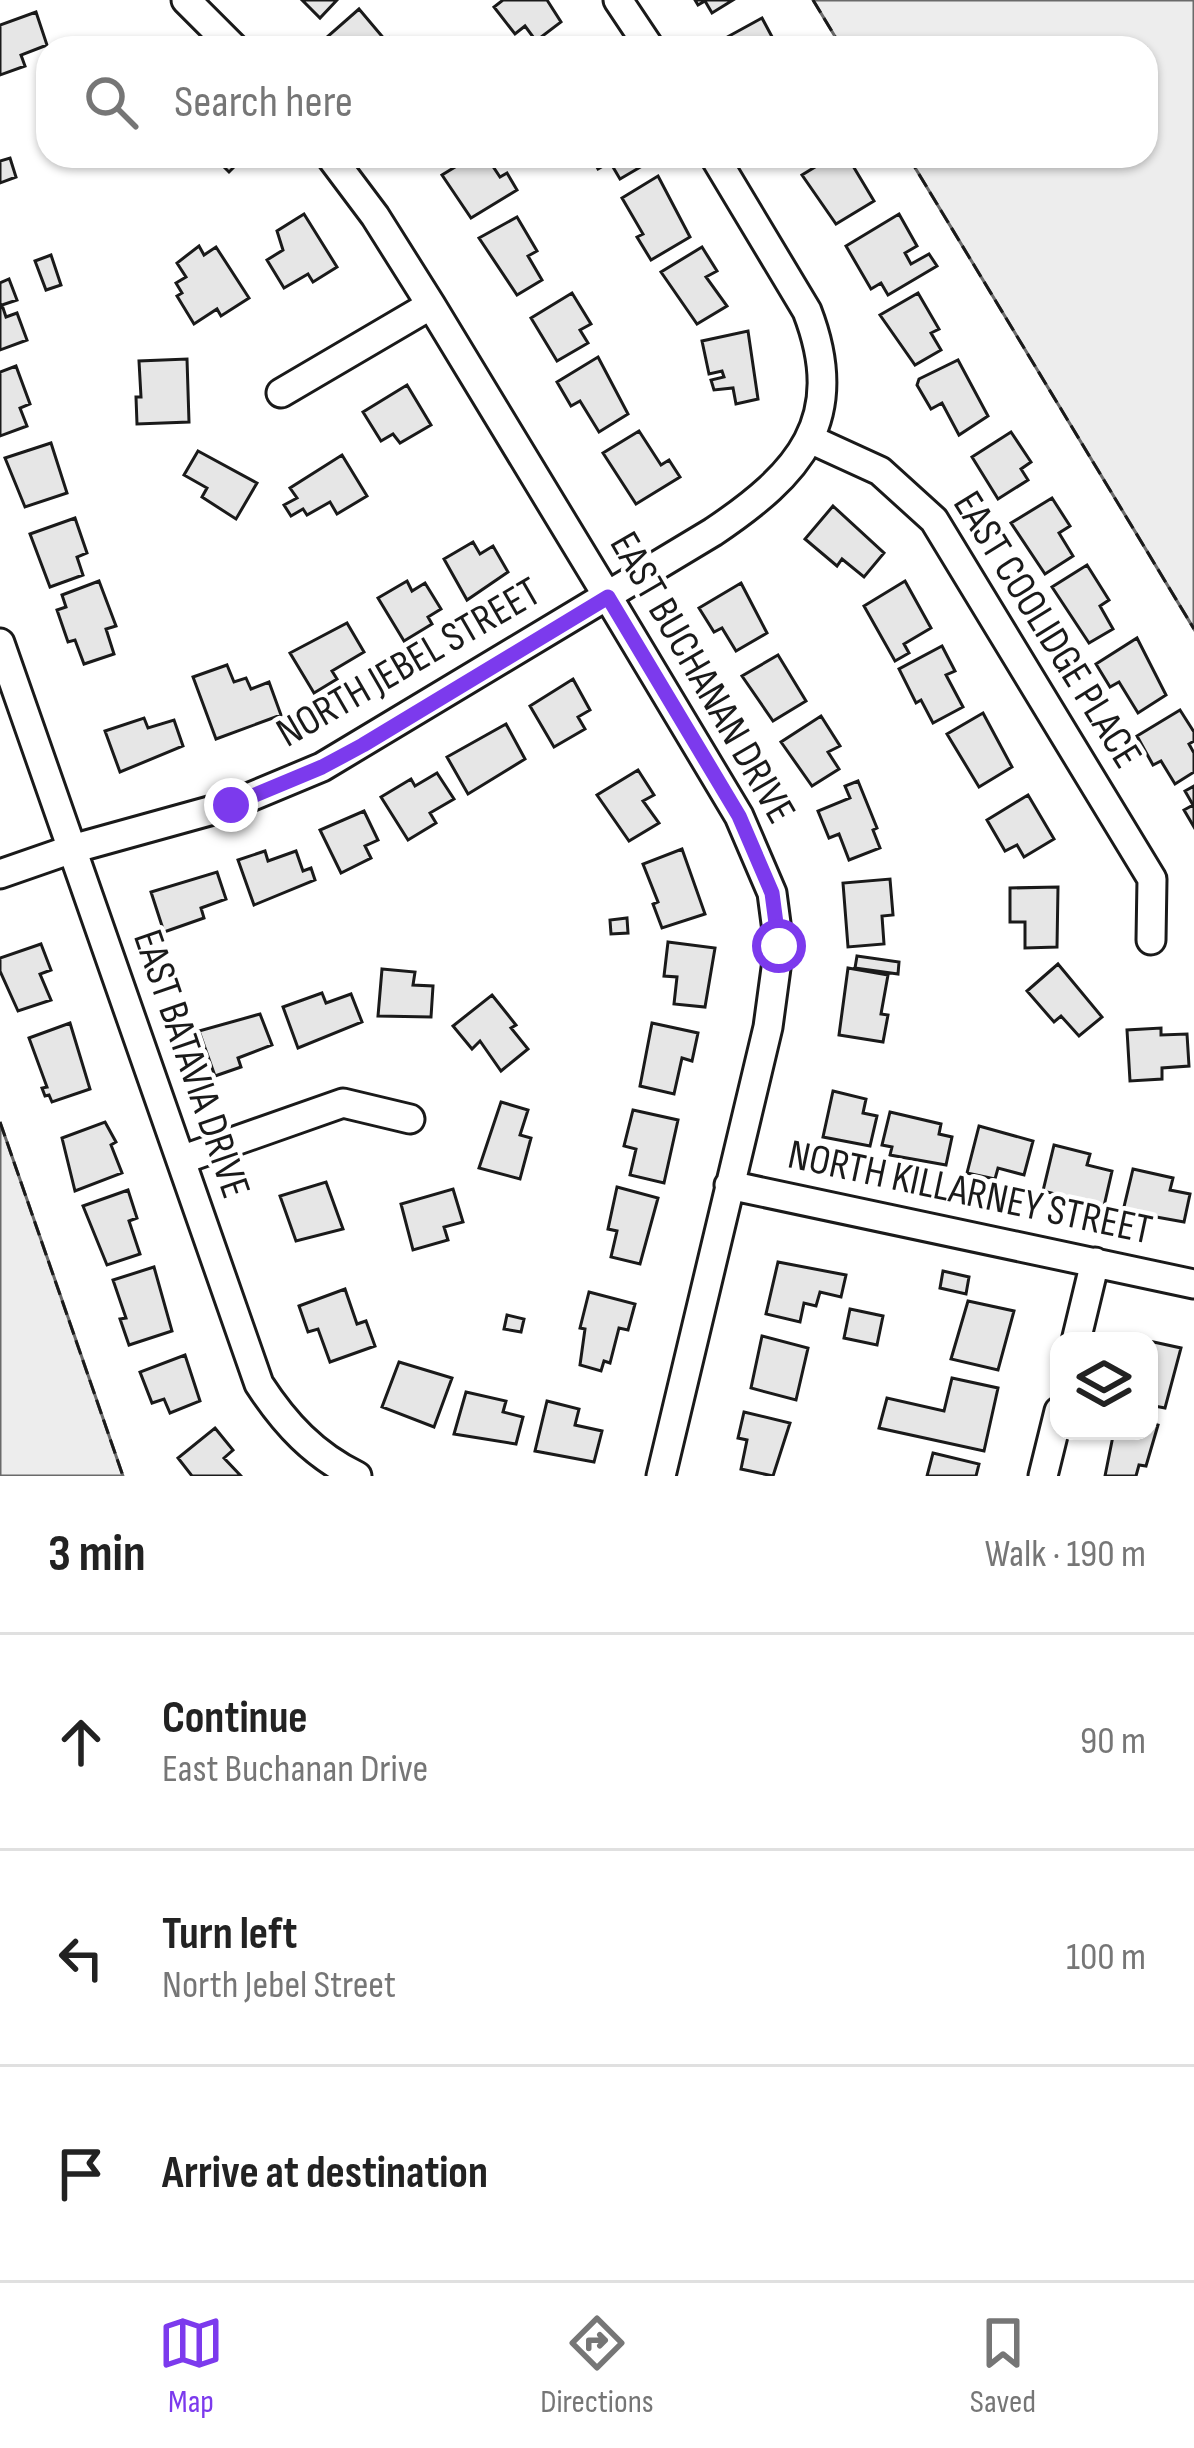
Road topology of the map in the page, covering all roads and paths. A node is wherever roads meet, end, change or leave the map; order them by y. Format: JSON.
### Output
{"nodes":[{"id":1,"x":186,"y":0,"type":"edge"},
{"id":2,"x":618,"y":0,"type":"edge"},
{"id":3,"x":222,"y":36,"type":"edge"},
{"id":4,"x":642,"y":36,"type":"edge"},
{"id":5,"x":339,"y":168,"type":"edge"},
{"id":6,"x":721,"y":168,"type":"edge"},
{"id":7,"x":431,"y":305,"type":"junction"},
{"id":8,"x":281,"y":393,"type":"dead end"},
{"id":9,"x":810,"y":440,"type":"junction"},
{"id":10,"x":608,"y":597,"type":"junction"},
{"id":11,"x":0,"y":643,"type":"edge"},
{"id":12,"x":72,"y":849,"type":"junction"},
{"id":13,"x":0,"y":874,"type":"edge"},
{"id":14,"x":1151,"y":940,"type":"dead end"},
{"id":15,"x":410,"y":1119,"type":"dead end"},
{"id":16,"x":181,"y":1160,"type":"junction"},
{"id":17,"x":729,"y":1185,"type":"junction"},
{"id":18,"x":1095,"y":1262,"type":"junction"},
{"id":19,"x":1194,"y":1284,"type":"edge"},
{"id":20,"x":1078,"y":1332,"type":"edge"},
{"id":21,"x":1052,"y":1440,"type":"edge"},
{"id":22,"x":357,"y":1476,"type":"edge"},
{"id":23,"x":662,"y":1476,"type":"edge"},
{"id":24,"x":1043,"y":1476,"type":"edge"}],
"edges":[{"from":1,"to":3,"type":"street"},
{"from":2,"to":4,"type":"street"},
{"from":5,"to":7,"type":"street","name":"EAST BUCHANAN DRIVE"},
{"from":6,"to":9,"type":"street"},
{"from":7,"to":8,"type":"street"},
{"from":7,"to":10,"type":"street","name":"EAST BUCHANAN DRIVE"},
{"from":9,"to":10,"type":"street","name":"NORTH JEBEL STREET"},
{"from":9,"to":14,"type":"street","name":"EAST COOLIDGE PLACE"},
{"from":10,"to":12,"type":"street","name":"NORTH JEBEL STREET"},
{"from":10,"to":17,"type":"street","name":"EAST BUCHANAN DRIVE"},
{"from":11,"to":12,"type":"street","name":"EAST BATAVIA DRIVE"},
{"from":12,"to":13,"type":"street","name":"NORTH JEBEL STREET"},
{"from":12,"to":16,"type":"street","name":"EAST BATAVIA DRIVE"},
{"from":15,"to":16,"type":"street"},
{"from":16,"to":22,"type":"street","name":"EAST BATAVIA DRIVE"},
{"from":17,"to":18,"type":"street","name":"NORTH KILLARNEY STREET"},
{"from":17,"to":23,"type":"street","name":"EAST BUCHANAN DRIVE"},
{"from":18,"to":19,"type":"street","name":"NORTH KILLARNEY STREET"},
{"from":18,"to":20,"type":"street"},
{"from":21,"to":24,"type":"street"}]}
